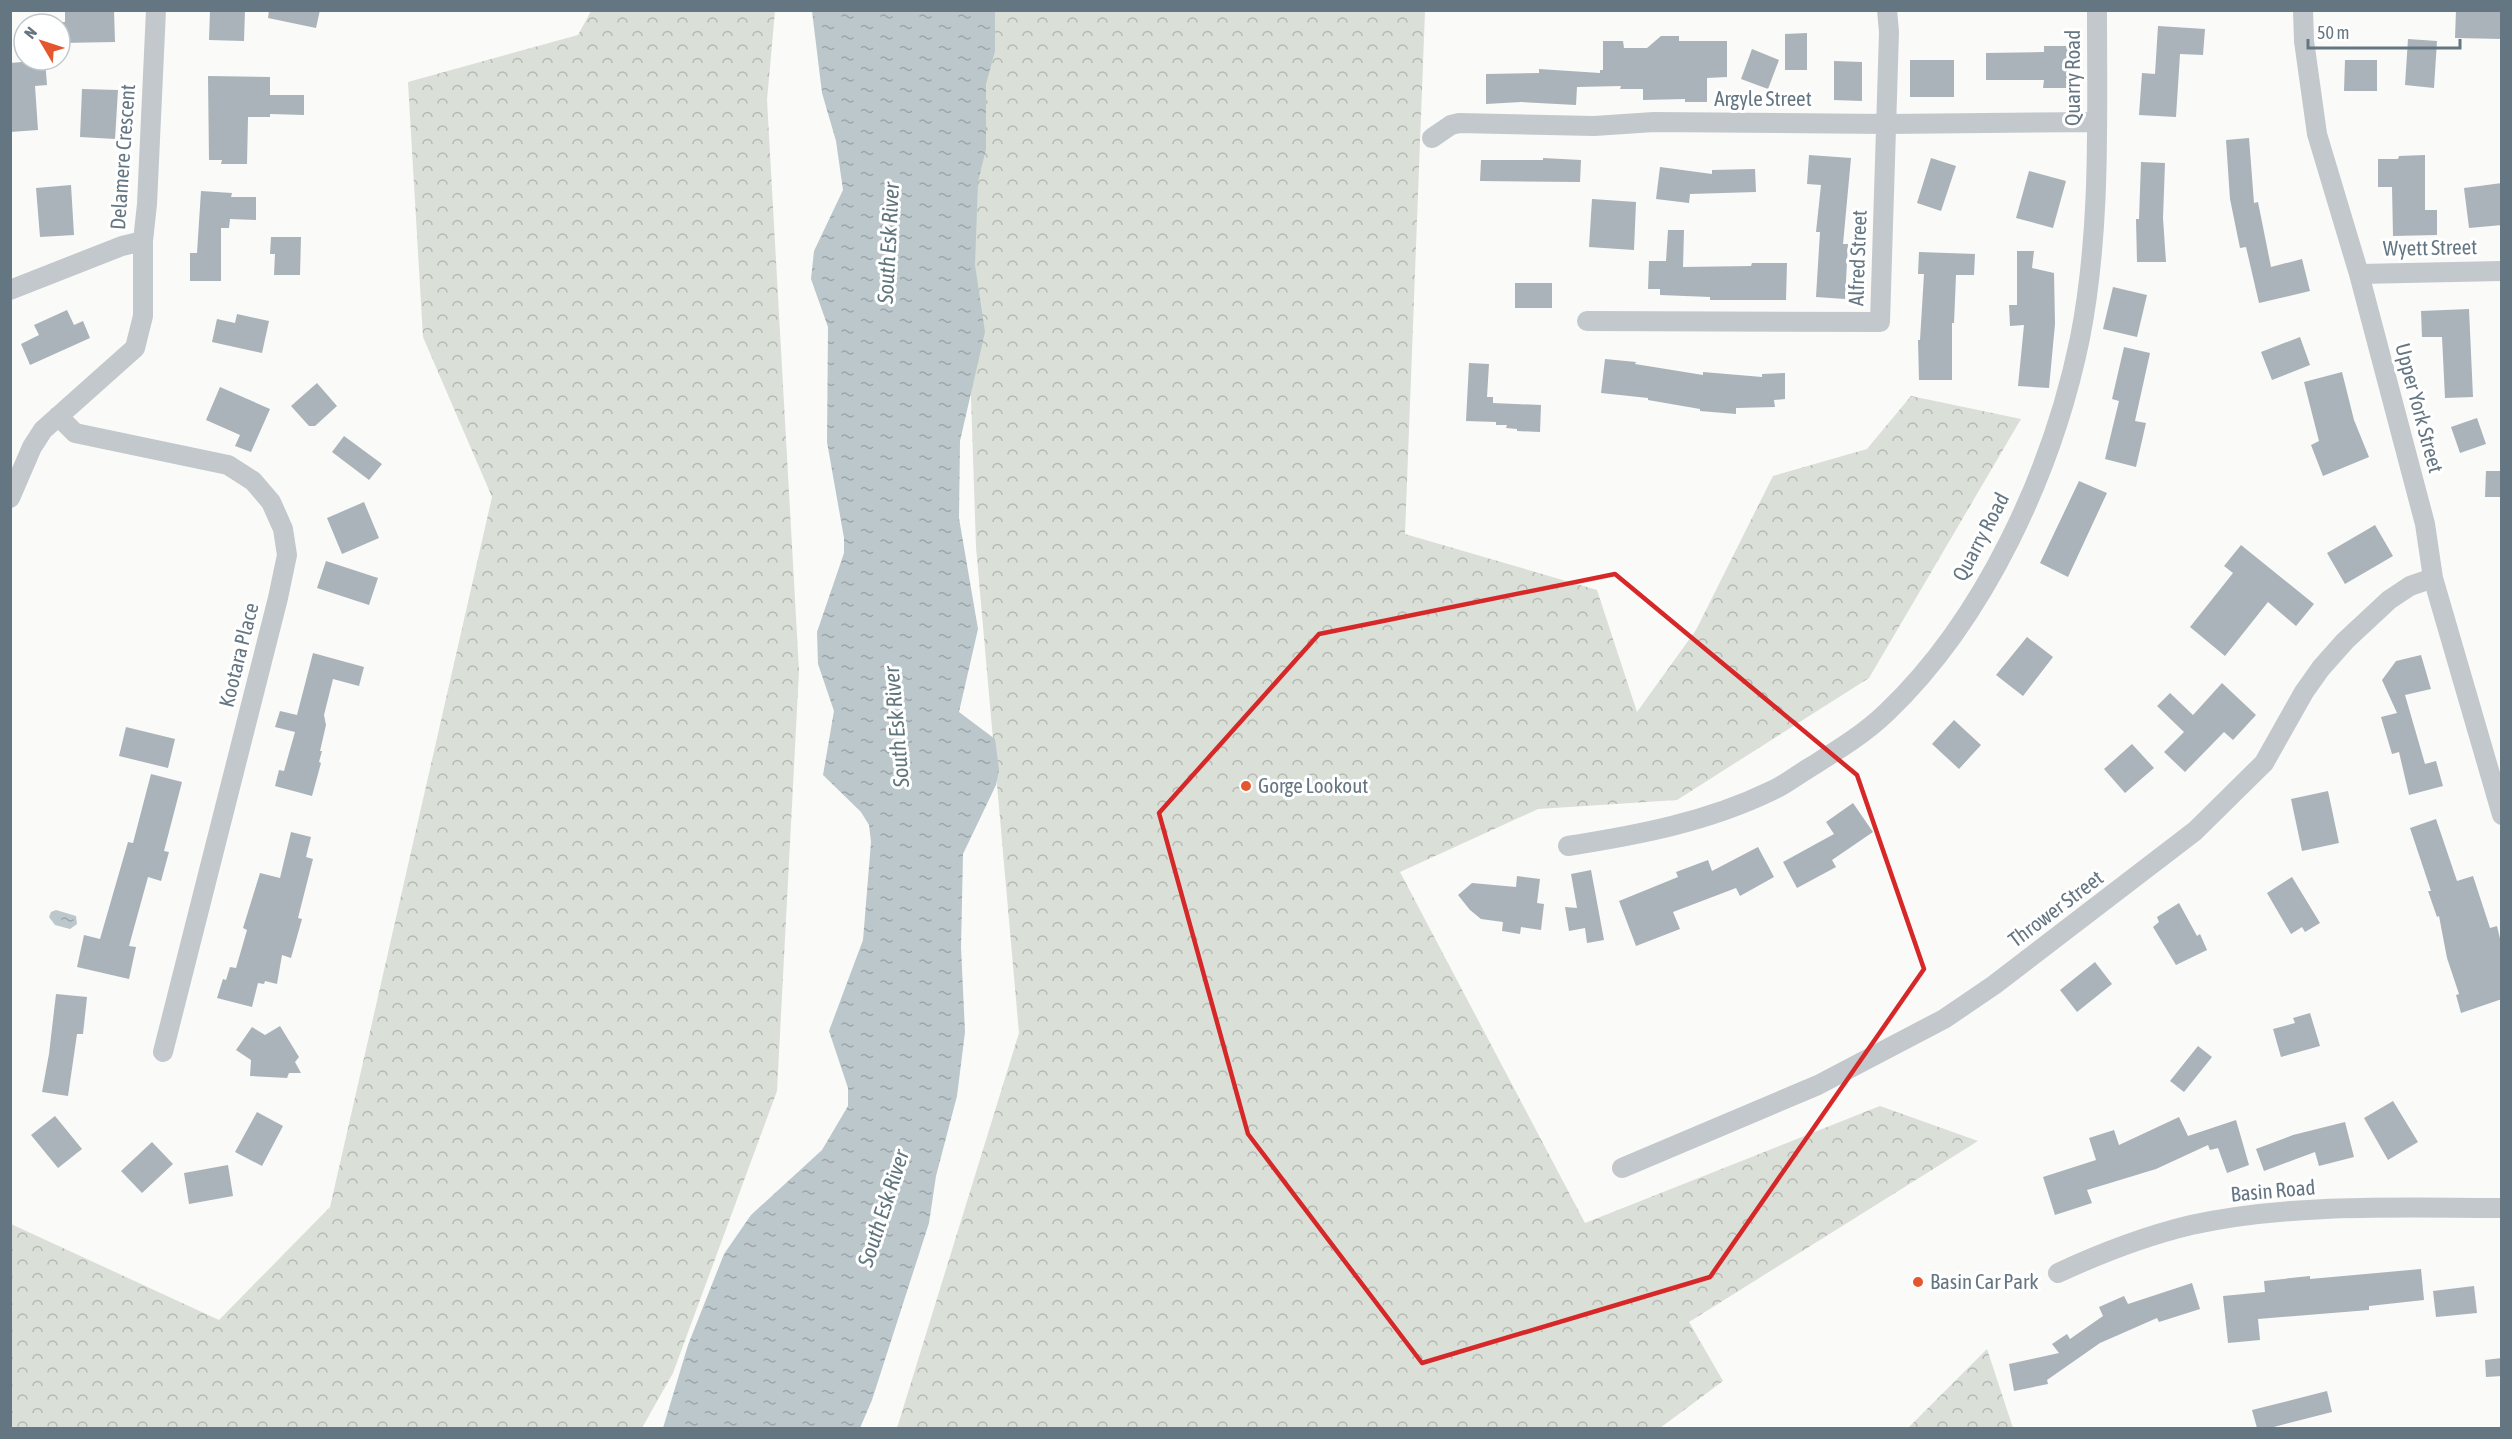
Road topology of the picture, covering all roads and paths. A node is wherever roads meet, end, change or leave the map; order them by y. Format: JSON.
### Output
{"nodes":[{"id":1,"x":156,"y":10,"type":"edge"},
{"id":2,"x":1887,"y":10,"type":"edge"},
{"id":3,"x":2097,"y":10,"type":"edge"},
{"id":4,"x":2303,"y":10,"type":"edge"},
{"id":5,"x":2097,"y":122,"type":"junction"},
{"id":6,"x":1887,"y":124,"type":"junction"},
{"id":7,"x":1432,"y":138,"type":"dead end"},
{"id":8,"x":143,"y":241,"type":"junction"},
{"id":9,"x":2502,"y":271,"type":"edge"},
{"id":10,"x":2359,"y":274,"type":"junction"},
{"id":11,"x":10,"y":290,"type":"edge"},
{"id":12,"x":1587,"y":321,"type":"dead end"},
{"id":13,"x":58,"y":416,"type":"junction"},
{"id":14,"x":10,"y":498,"type":"edge"},
{"id":15,"x":2433,"y":578,"type":"junction"},
{"id":16,"x":2502,"y":815,"type":"edge"},
{"id":17,"x":1568,"y":846,"type":"dead end"},
{"id":18,"x":163,"y":1052,"type":"dead end"},
{"id":19,"x":1622,"y":1168,"type":"dead end"},
{"id":20,"x":2502,"y":1208,"type":"edge"},
{"id":21,"x":2058,"y":1273,"type":"dead end"}],
"edges":[{"from":1,"to":8,"type":"street","name":"Delamere Crescent"},
{"from":2,"to":6,"type":"street","name":"Alfred Street"},
{"from":3,"to":5,"type":"street","name":"Quarry Road"},
{"from":4,"to":10,"type":"street","name":"Upper York Street"},
{"from":5,"to":6,"type":"street","name":"Argyle Street"},
{"from":5,"to":17,"type":"street","name":"Quarry Road"},
{"from":6,"to":7,"type":"street","name":"Argyle Street"},
{"from":6,"to":12,"type":"street","name":"Alfred Street"},
{"from":8,"to":11,"type":"street","name":"Delamere Crescent"},
{"from":8,"to":13,"type":"street"},
{"from":9,"to":10,"type":"street","name":"Wyett Street"},
{"from":10,"to":15,"type":"street","name":"Upper York Street"},
{"from":13,"to":14,"type":"street"},
{"from":13,"to":18,"type":"street","name":"Kootara Place"},
{"from":15,"to":16,"type":"street","name":"Upper York Street"},
{"from":15,"to":19,"type":"street","name":"Thrower Street"},
{"from":20,"to":21,"type":"street","name":"Basin Road"}]}
